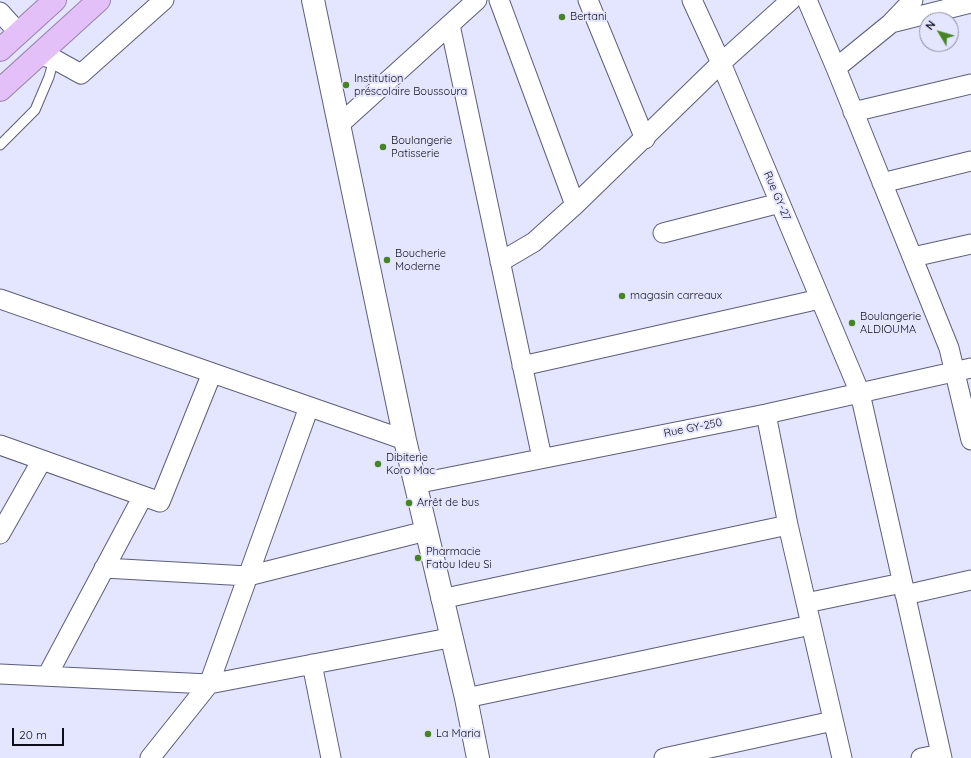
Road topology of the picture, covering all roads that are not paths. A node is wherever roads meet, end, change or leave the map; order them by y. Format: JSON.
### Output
{"nodes":[{"id":1,"x":55,"y":0,"type":"edge"},
{"id":2,"x":99,"y":0,"type":"edge"},
{"id":3,"x":164,"y":0,"type":"edge"},
{"id":4,"x":313,"y":0,"type":"edge"},
{"id":5,"x":477,"y":0,"type":"edge"},
{"id":6,"x":499,"y":0,"type":"edge"},
{"id":7,"x":588,"y":0,"type":"edge"},
{"id":8,"x":692,"y":0,"type":"edge"},
{"id":9,"x":791,"y":0,"type":"edge"},
{"id":10,"x":807,"y":0,"type":"edge"},
{"id":11,"x":914,"y":0,"type":"edge"},
{"id":12,"x":971,"y":3,"type":"edge"},
{"id":13,"x":0,"y":12,"type":"edge"},
{"id":14,"x":890,"y":24,"type":"junction"},
{"id":15,"x":450,"y":25,"type":"junction"},
{"id":16,"x":19,"y":33,"type":"junction"},
{"id":17,"x":0,"y":50,"type":"edge"},
{"id":18,"x":47,"y":57,"type":"junction"},
{"id":19,"x":721,"y":63,"type":"junction"},
{"id":20,"x":836,"y":68,"type":"junction"},
{"id":21,"x":971,"y":84,"type":"edge"},
{"id":22,"x":0,"y":90,"type":"edge"},
{"id":23,"x":852,"y":112,"type":"junction"},
{"id":24,"x":339,"y":125,"type":"junction"},
{"id":25,"x":645,"y":140,"type":"junction"},
{"id":26,"x":0,"y":145,"type":"edge"},
{"id":27,"x":971,"y":161,"type":"edge"},
{"id":28,"x":882,"y":183,"type":"junction"},
{"id":29,"x":780,"y":203,"type":"junction"},
{"id":30,"x":575,"y":205,"type":"junction"},
{"id":31,"x":664,"y":234,"type":"dead end"},
{"id":32,"x":971,"y":244,"type":"edge"},
{"id":33,"x":912,"y":257,"type":"junction"},
{"id":34,"x":500,"y":262,"type":"junction"},
{"id":35,"x":820,"y":299,"type":"junction"},
{"id":36,"x":1,"y":301,"type":"edge"},
{"id":37,"x":522,"y":366,"type":"junction"},
{"id":38,"x":963,"y":370,"type":"edge"},
{"id":39,"x":212,"y":373,"type":"junction"},
{"id":40,"x":860,"y":393,"type":"junction"},
{"id":41,"x":309,"y":406,"type":"junction"},
{"id":42,"x":766,"y":414,"type":"junction"},
{"id":43,"x":405,"y":440,"type":"junction"},
{"id":44,"x":971,"y":440,"type":"edge"},
{"id":45,"x":0,"y":445,"type":"edge"},
{"id":46,"x":542,"y":458,"type":"junction"},
{"id":47,"x":42,"y":460,"type":"junction"},
{"id":48,"x":415,"y":484,"type":"junction"},
{"id":49,"x":143,"y":496,"type":"junction"},
{"id":50,"x":788,"y":525,"type":"junction"},
{"id":51,"x":426,"y":531,"type":"junction"},
{"id":52,"x":0,"y":534,"type":"edge"},
{"id":53,"x":104,"y":568,"type":"junction"},
{"id":54,"x":248,"y":576,"type":"junction"},
{"id":55,"x":971,"y":580,"type":"edge"},
{"id":56,"x":904,"y":589,"type":"junction"},
{"id":57,"x":441,"y":599,"type":"junction"},
{"id":58,"x":806,"y":603,"type":"junction"},
{"id":59,"x":811,"y":625,"type":"junction"},
{"id":60,"x":449,"y":634,"type":"junction"},
{"id":61,"x":312,"y":664,"type":"junction"},
{"id":62,"x":0,"y":674,"type":"edge"},
{"id":63,"x":47,"y":676,"type":"junction"},
{"id":64,"x":208,"y":684,"type":"junction"},
{"id":65,"x":466,"y":698,"type":"junction"},
{"id":66,"x":833,"y":721,"type":"junction"},
{"id":67,"x":941,"y":756,"type":"edge"},
{"id":68,"x":150,"y":758,"type":"edge"},
{"id":69,"x":331,"y":758,"type":"edge"},
{"id":70,"x":478,"y":758,"type":"edge"},
{"id":71,"x":664,"y":758,"type":"edge"},
{"id":72,"x":842,"y":758,"type":"edge"},
{"id":73,"x":921,"y":758,"type":"edge"}],
"edges":[{"from":1,"to":16,"type":"highway"},
{"from":2,"to":18,"type":"highway"},
{"from":3,"to":18,"type":"street"},
{"from":4,"to":24,"type":"street"},
{"from":5,"to":15,"type":"street"},
{"from":6,"to":30,"type":"street"},
{"from":7,"to":25,"type":"street"},
{"from":8,"to":19,"type":"street","name":"Rue GY-27"},
{"from":9,"to":19,"type":"street"},
{"from":10,"to":20,"type":"street"},
{"from":11,"to":14,"type":"street"},
{"from":12,"to":14,"type":"street"},
{"from":13,"to":16,"type":"street"},
{"from":14,"to":20,"type":"street"},
{"from":15,"to":24,"type":"street"},
{"from":15,"to":34,"type":"street"},
{"from":16,"to":17,"type":"highway"},
{"from":18,"to":22,"type":"highway"},
{"from":18,"to":26,"type":"lane"},
{"from":19,"to":25,"type":"street"},
{"from":19,"to":29,"type":"street","name":"Rue GY-27"},
{"from":20,"to":23,"type":"street"},
{"from":21,"to":23,"type":"street"},
{"from":23,"to":28,"type":"street"},
{"from":24,"to":43,"type":"street"},
{"from":25,"to":30,"type":"street"},
{"from":27,"to":28,"type":"street"},
{"from":28,"to":33,"type":"street"},
{"from":29,"to":31,"type":"street"},
{"from":29,"to":35,"type":"street","name":"Rue GY-27"},
{"from":30,"to":34,"type":"street"},
{"from":32,"to":33,"type":"street"},
{"from":33,"to":38,"type":"street"},
{"from":34,"to":37,"type":"street"},
{"from":35,"to":37,"type":"street"},
{"from":35,"to":40,"type":"street","name":"Rue GY-27"},
{"from":36,"to":39,"type":"street"},
{"from":37,"to":46,"type":"street"},
{"from":38,"to":40,"type":"street","name":"Rue GY-250"},
{"from":38,"to":44,"type":"street"},
{"from":39,"to":41,"type":"street"},
{"from":39,"to":49,"type":"street"},
{"from":40,"to":42,"type":"street","name":"Rue GY-250"},
{"from":40,"to":56,"type":"street","name":"Rue GY-27"},
{"from":41,"to":43,"type":"street"},
{"from":41,"to":54,"type":"street"},
{"from":42,"to":46,"type":"street","name":"Rue GY-250"},
{"from":42,"to":50,"type":"street"},
{"from":43,"to":48,"type":"street"},
{"from":45,"to":47,"type":"street"},
{"from":46,"to":48,"type":"street","name":"Rue GY-250"},
{"from":47,"to":49,"type":"street"},
{"from":47,"to":52,"type":"street"},
{"from":48,"to":51,"type":"street"},
{"from":49,"to":53,"type":"street"},
{"from":50,"to":57,"type":"street"},
{"from":50,"to":58,"type":"street"},
{"from":51,"to":54,"type":"street"},
{"from":51,"to":57,"type":"street"},
{"from":53,"to":54,"type":"street"},
{"from":53,"to":63,"type":"street"},
{"from":54,"to":64,"type":"street"},
{"from":55,"to":56,"type":"street"},
{"from":56,"to":58,"type":"street"},
{"from":56,"to":67,"type":"street","name":"Rue GY-27"},
{"from":57,"to":60,"type":"street"},
{"from":58,"to":59,"type":"street"},
{"from":59,"to":65,"type":"street"},
{"from":59,"to":66,"type":"street"},
{"from":60,"to":61,"type":"street"},
{"from":60,"to":65,"type":"street"},
{"from":61,"to":64,"type":"street"},
{"from":61,"to":69,"type":"street"},
{"from":62,"to":63,"type":"street"},
{"from":63,"to":64,"type":"street"},
{"from":64,"to":68,"type":"street"},
{"from":65,"to":70,"type":"street"},
{"from":66,"to":71,"type":"street"},
{"from":66,"to":72,"type":"street"},
{"from":67,"to":73,"type":"street"}]}
